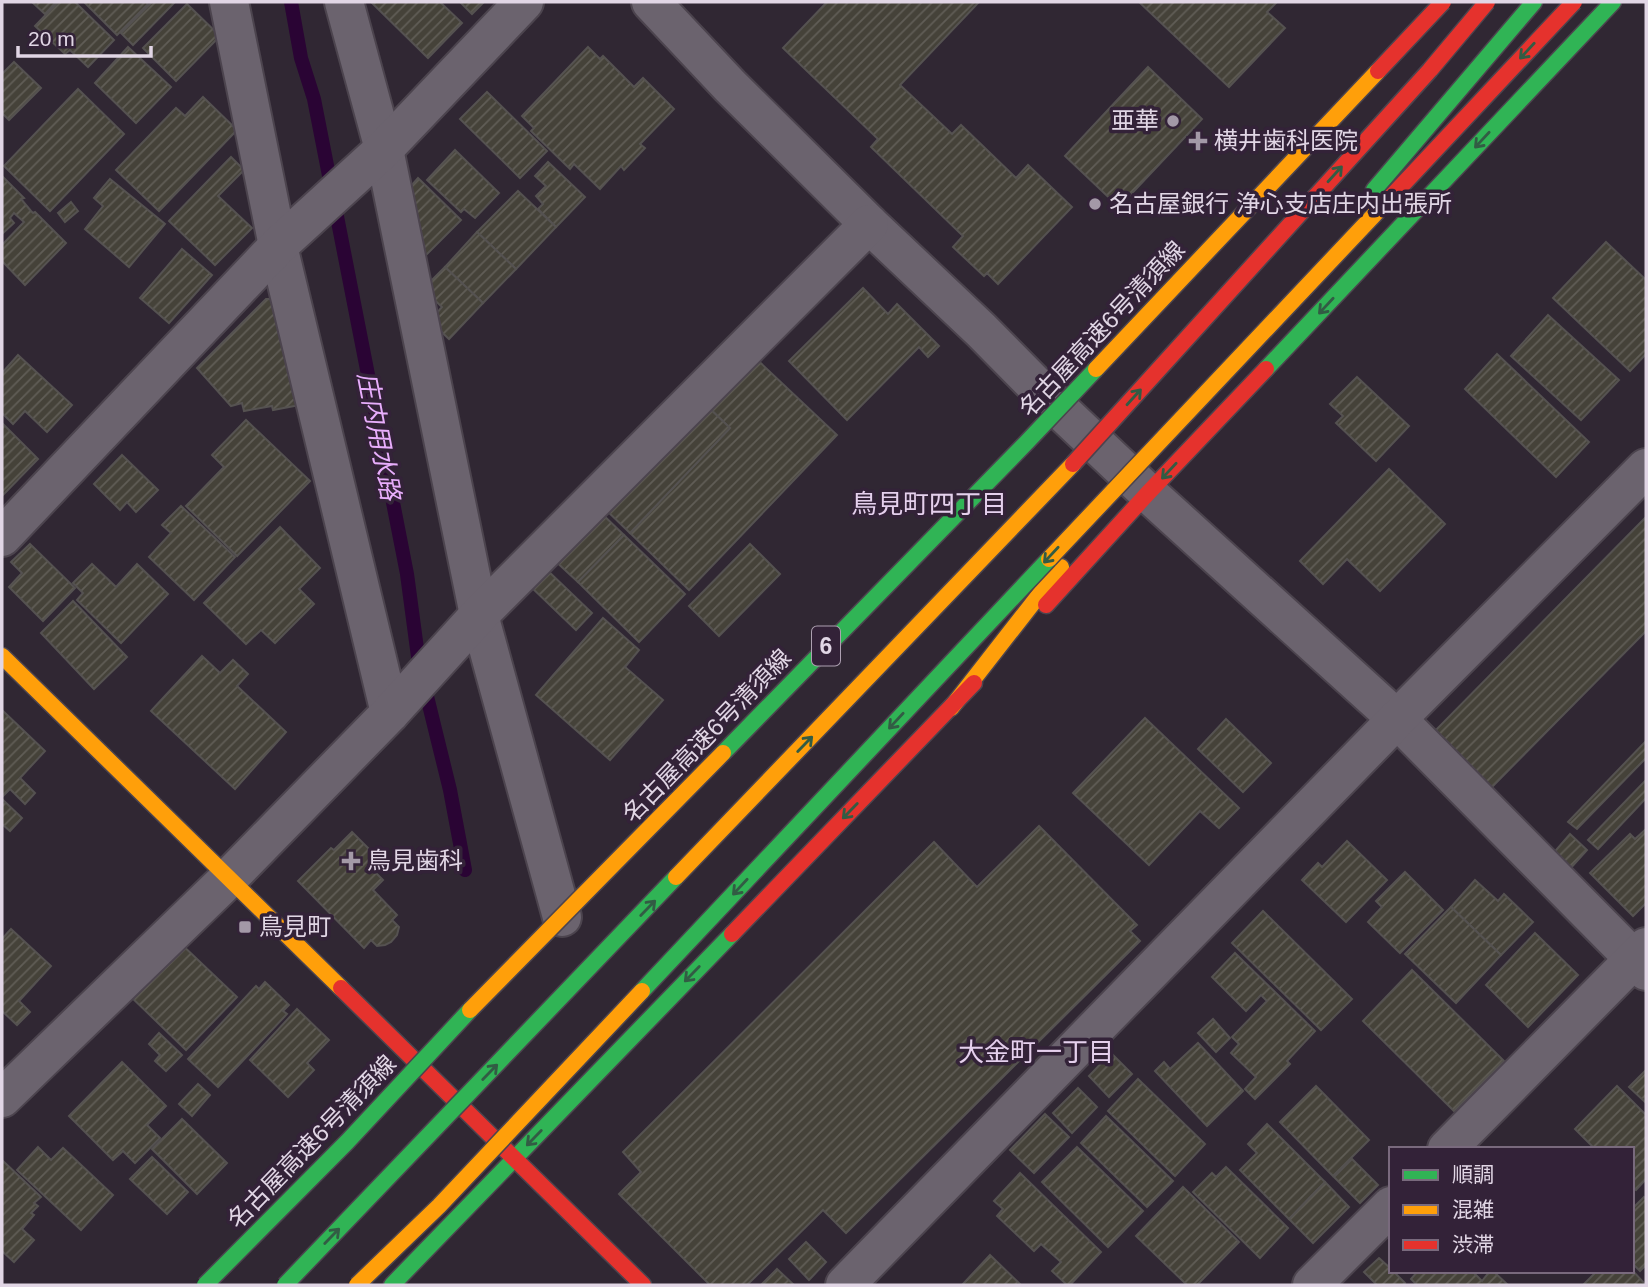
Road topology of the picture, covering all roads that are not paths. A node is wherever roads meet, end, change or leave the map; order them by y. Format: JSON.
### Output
{"nodes":[{"id":1,"x":229,"y":2,"type":"edge"},
{"id":2,"x":345,"y":2,"type":"edge"},
{"id":3,"x":524,"y":2,"type":"edge"},
{"id":4,"x":650,"y":2,"type":"edge"},
{"id":5,"x":1433,"y":2,"type":"edge"},
{"id":6,"x":1443,"y":2,"type":"edge"},
{"id":7,"x":1487,"y":2,"type":"edge"},
{"id":8,"x":1534,"y":2,"type":"edge"},
{"id":9,"x":1574,"y":2,"type":"edge"},
{"id":10,"x":1613,"y":2,"type":"edge"},
{"id":11,"x":384,"y":149,"type":"junction"},
{"id":12,"x":869,"y":224,"type":"junction"},
{"id":13,"x":278,"y":246,"type":"junction"},
{"id":14,"x":1055,"y":405,"type":"junction"},
{"id":15,"x":1646,"y":468,"type":"edge"},
{"id":16,"x":1140,"y":485,"type":"junction"},
{"id":17,"x":2,"y":537,"type":"edge"},
{"id":18,"x":478,"y":615,"type":"junction"},
{"id":19,"x":2,"y":656,"type":"edge"},
{"id":20,"x":951,"y":708,"type":"junction"},
{"id":21,"x":390,"y":713,"type":"junction"},
{"id":22,"x":1397,"y":719,"type":"junction"},
{"id":23,"x":229,"y":879,"type":"junction"},
{"id":24,"x":562,"y":917,"type":"junction"},
{"id":25,"x":1642,"y":959,"type":"edge"},
{"id":26,"x":424,"y":1070,"type":"junction"},
{"id":27,"x":2,"y":1098,"type":"edge"},
{"id":28,"x":1449,"y":1147,"type":"edge"},
{"id":29,"x":514,"y":1158,"type":"junction"},
{"id":30,"x":1389,"y":1208,"type":"edge"},
{"id":31,"x":205,"y":1285,"type":"edge"},
{"id":32,"x":218,"y":1285,"type":"edge"},
{"id":33,"x":285,"y":1285,"type":"edge"},
{"id":34,"x":357,"y":1285,"type":"edge"},
{"id":35,"x":392,"y":1285,"type":"edge"},
{"id":36,"x":643,"y":1285,"type":"edge"},
{"id":37,"x":845,"y":1285,"type":"edge"},
{"id":38,"x":1312,"y":1285,"type":"edge"}],
"edges":[{"from":1,"to":13,"type":"street"},
{"from":2,"to":11,"type":"street"},
{"from":3,"to":11,"type":"street"},
{"from":4,"to":12,"type":"street"},
{"from":5,"to":14,"type":"main road"},
{"from":6,"to":24,"type":"main road","name":"名古屋高速6号清須線","number":"6","bridge":true},
{"from":33,"to":7,"type":"main road","one_way":true,"bridge":true},
{"from":8,"to":16,"type":"main road"},
{"from":9,"to":34,"type":"main road","one_way":true,"bridge":true},
{"from":10,"to":16,"type":"main road","one_way":true},
{"from":11,"to":13,"type":"street"},
{"from":11,"to":18,"type":"street"},
{"from":12,"to":14,"type":"street"},
{"from":12,"to":18,"type":"street"},
{"from":13,"to":17,"type":"street"},
{"from":13,"to":21,"type":"street"},
{"from":14,"to":16,"type":"street"},
{"from":14,"to":24,"type":"main road"},
{"from":15,"to":22,"type":"street"},
{"from":16,"to":20,"type":"main road"},
{"from":16,"to":20,"type":"main road"},
{"from":16,"to":22,"type":"street"},
{"from":18,"to":21,"type":"street"},
{"from":18,"to":24,"type":"street"},
{"from":19,"to":23,"type":"main road"},
{"from":20,"to":29,"type":"main road","one_way":true},
{"from":21,"to":23,"type":"street"},
{"from":22,"to":25,"type":"street"},
{"from":22,"to":37,"type":"street"},
{"from":23,"to":26,"type":"main road"},
{"from":23,"to":27,"type":"street"},
{"from":24,"to":26,"type":"main road"},
{"from":24,"to":31,"type":"main road","name":"名古屋高速6号清須線","number":"6","bridge":true},
{"from":25,"to":28,"type":"street"},
{"from":26,"to":29,"type":"main road"},
{"from":26,"to":32,"type":"main road"},
{"from":29,"to":35,"type":"main road"},
{"from":29,"to":36,"type":"main road"},
{"from":30,"to":38,"type":"street"}]}
